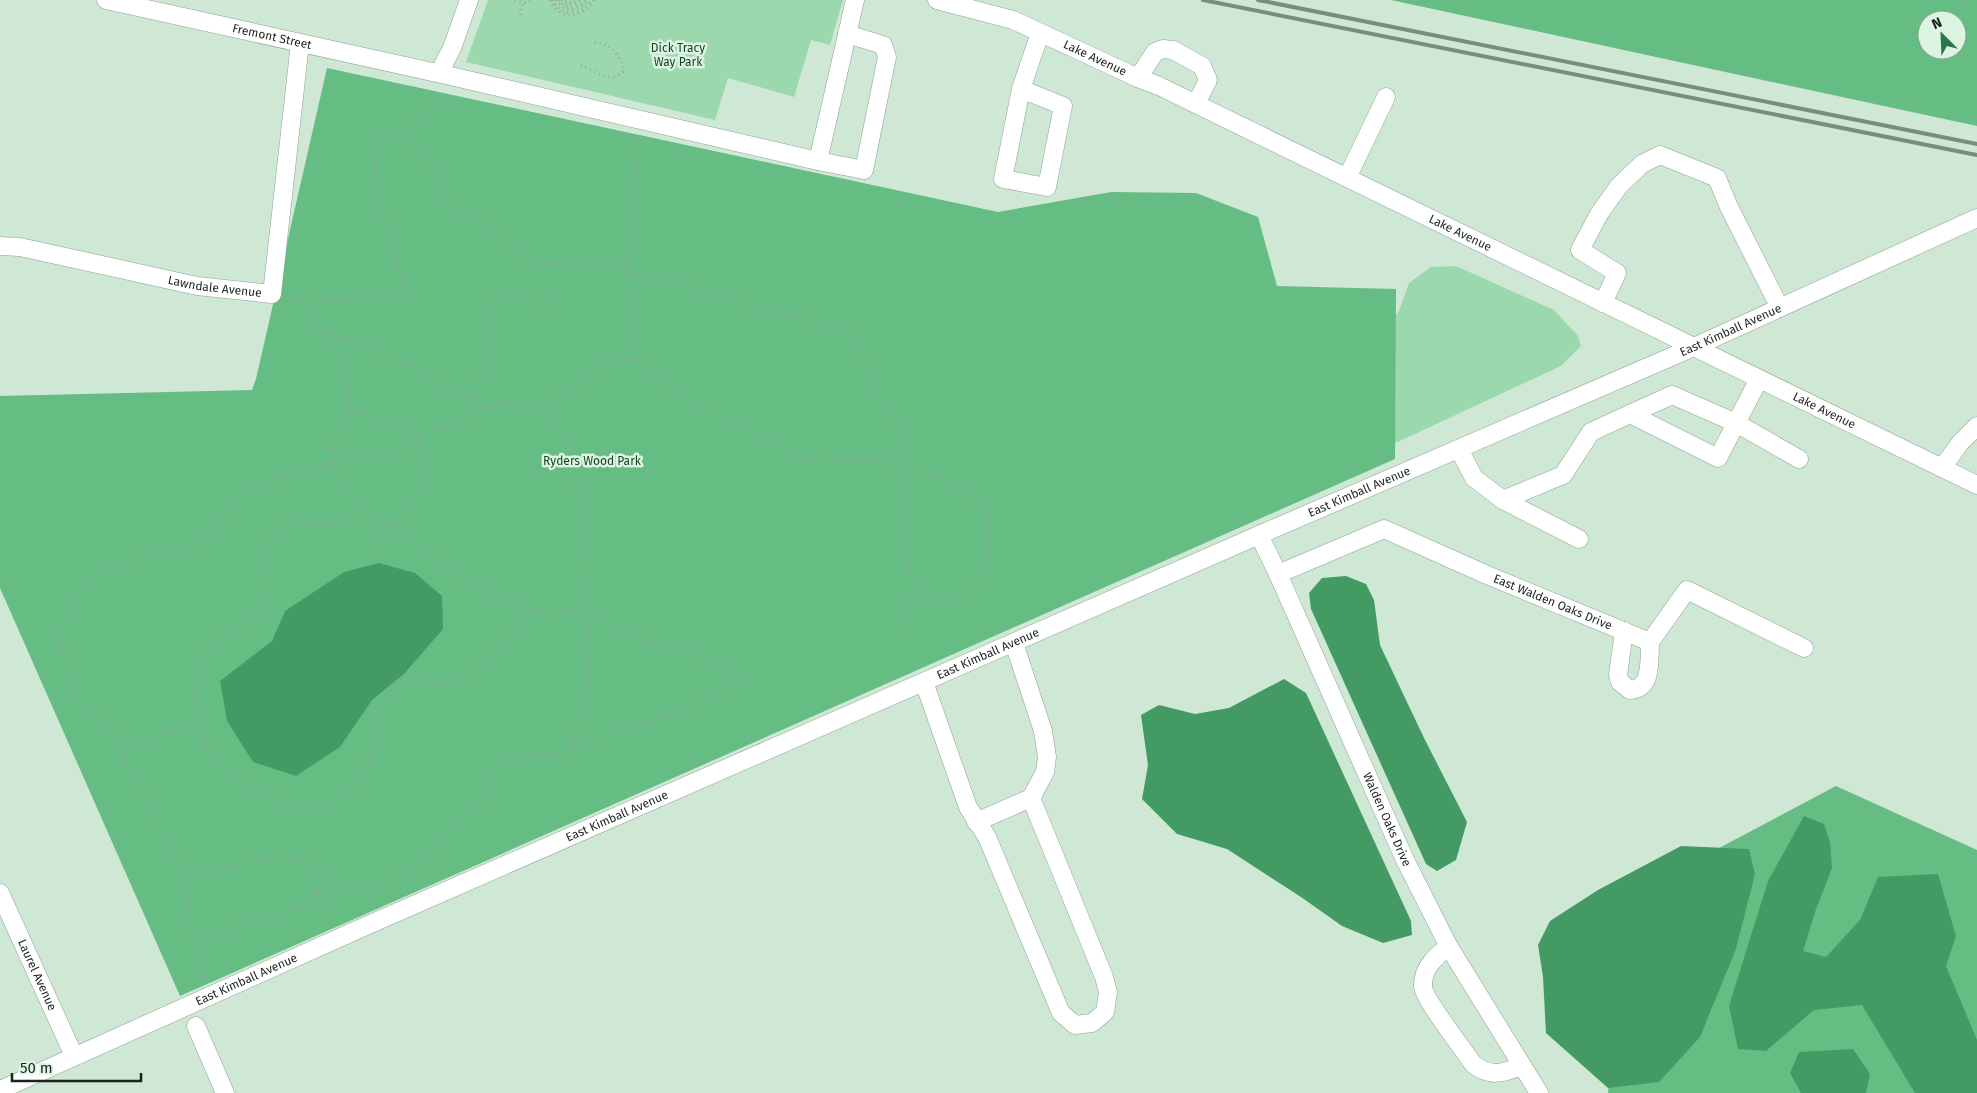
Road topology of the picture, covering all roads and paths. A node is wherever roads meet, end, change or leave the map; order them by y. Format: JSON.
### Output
{"nodes":[{"id":1,"x":106,"y":0,"type":"edge"},
{"id":2,"x":469,"y":0,"type":"edge"},
{"id":3,"x":515,"y":0,"type":"edge"},
{"id":4,"x":532,"y":0,"type":"edge"},
{"id":5,"x":557,"y":0,"type":"edge"},
{"id":6,"x":586,"y":0,"type":"edge"},
{"id":7,"x":855,"y":0,"type":"edge"},
{"id":8,"x":937,"y":0,"type":"edge"},
{"id":9,"x":523,"y":3,"type":"junction"},
{"id":10,"x":520,"y":14,"type":"dead end"},
{"id":11,"x":1040,"y":33,"type":"junction"},
{"id":12,"x":848,"y":34,"type":"junction"},
{"id":13,"x":592,"y":42,"type":"dead end"},
{"id":14,"x":300,"y":43,"type":"junction"},
{"id":15,"x":580,"y":65,"type":"dead end"},
{"id":16,"x":442,"y":74,"type":"junction"},
{"id":17,"x":1138,"y":78,"type":"junction"},
{"id":18,"x":1021,"y":89,"type":"junction"},
{"id":19,"x":1386,"y":97,"type":"dead end"},
{"id":20,"x":1196,"y":104,"type":"junction"},
{"id":21,"x":642,"y":132,"type":"dead end"},
{"id":22,"x":405,"y":137,"type":"junction"},
{"id":23,"x":818,"y":161,"type":"junction"},
{"id":24,"x":1347,"y":178,"type":"junction"},
{"id":25,"x":1977,"y":218,"type":"edge"},
{"id":26,"x":0,"y":246,"type":"edge"},
{"id":27,"x":626,"y":272,"type":"junction"},
{"id":28,"x":558,"y":300,"type":"dead end"},
{"id":29,"x":1603,"y":303,"type":"junction"},
{"id":30,"x":1780,"y":308,"type":"junction"},
{"id":31,"x":321,"y":332,"type":"junction"},
{"id":32,"x":1694,"y":347,"type":"junction"},
{"id":33,"x":628,"y":359,"type":"junction"},
{"id":34,"x":1759,"y":379,"type":"junction"},
{"id":35,"x":471,"y":396,"type":"junction"},
{"id":36,"x":544,"y":408,"type":"junction"},
{"id":37,"x":487,"y":409,"type":"junction"},
{"id":38,"x":348,"y":410,"type":"junction"},
{"id":39,"x":1630,"y":414,"type":"junction"},
{"id":40,"x":1736,"y":423,"type":"junction"},
{"id":41,"x":1977,"y":426,"type":"edge"},
{"id":42,"x":420,"y":440,"type":"junction"},
{"id":43,"x":1459,"y":448,"type":"junction"},
{"id":44,"x":1799,"y":459,"type":"dead end"},
{"id":45,"x":334,"y":464,"type":"junction"},
{"id":46,"x":902,"y":464,"type":"junction"},
{"id":47,"x":1942,"y":468,"type":"junction"},
{"id":48,"x":903,"y":478,"type":"junction"},
{"id":49,"x":1977,"y":484,"type":"edge"},
{"id":50,"x":1503,"y":500,"type":"junction"},
{"id":51,"x":362,"y":509,"type":"junction"},
{"id":52,"x":393,"y":528,"type":"junction"},
{"id":53,"x":1259,"y":535,"type":"junction"},
{"id":54,"x":1579,"y":539,"type":"dead end"},
{"id":55,"x":365,"y":549,"type":"dead end"},
{"id":56,"x":1278,"y":574,"type":"junction"},
{"id":57,"x":910,"y":601,"type":"junction"},
{"id":58,"x":521,"y":606,"type":"junction"},
{"id":59,"x":580,"y":613,"type":"junction"},
{"id":60,"x":590,"y":619,"type":"junction"},
{"id":61,"x":897,"y":628,"type":"dead end"},
{"id":62,"x":1624,"y":631,"type":"junction"},
{"id":63,"x":1014,"y":642,"type":"junction"},
{"id":64,"x":1650,"y":642,"type":"junction"},
{"id":65,"x":1804,"y":648,"type":"dead end"},
{"id":66,"x":738,"y":677,"type":"junction"},
{"id":67,"x":747,"y":680,"type":"dead end"},
{"id":68,"x":924,"y":682,"type":"junction"},
{"id":69,"x":199,"y":721,"type":"junction"},
{"id":70,"x":121,"y":744,"type":"junction"},
{"id":71,"x":570,"y":752,"type":"junction"},
{"id":72,"x":1031,"y":798,"type":"junction"},
{"id":73,"x":976,"y":822,"type":"junction"},
{"id":74,"x":186,"y":881,"type":"junction"},
{"id":75,"x":333,"y":886,"type":"junction"},
{"id":76,"x":0,"y":892,"type":"edge"},
{"id":77,"x":318,"y":892,"type":"junction"},
{"id":78,"x":332,"y":922,"type":"dead end"},
{"id":79,"x":193,"y":941,"type":"junction"},
{"id":80,"x":1449,"y":946,"type":"junction"},
{"id":81,"x":206,"y":977,"type":"dead end"},
{"id":82,"x":196,"y":1026,"type":"dead end"},
{"id":83,"x":74,"y":1056,"type":"junction"},
{"id":84,"x":1521,"y":1066,"type":"junction"},
{"id":85,"x":0,"y":1090,"type":"edge"},
{"id":86,"x":225,"y":1093,"type":"edge"},
{"id":87,"x":1539,"y":1093,"type":"edge"}],
"edges":[{"from":1,"to":14,"type":"street","name":"Fremont Street"},
{"from":2,"to":16,"type":"street"},
{"from":3,"to":9,"type":"path"},
{"from":4,"to":9,"type":"path"},
{"from":5,"to":6,"type":"path"},
{"from":5,"to":6,"type":"path"},
{"from":7,"to":12,"type":"street"},
{"from":8,"to":11,"type":"street","name":"Lake Avenue"},
{"from":9,"to":10,"type":"path"},
{"from":11,"to":17,"type":"street","name":"Lake Avenue"},
{"from":11,"to":18,"type":"street"},
{"from":12,"to":23,"type":"street"},
{"from":12,"to":23,"type":"street","name":"Fremont Street"},
{"from":13,"to":15,"type":"path"},
{"from":14,"to":16,"type":"street","name":"Fremont Street"},
{"from":14,"to":26,"type":"street","name":"Lawndale Avenue"},
{"from":16,"to":22,"type":"path"},
{"from":16,"to":23,"type":"street","name":"Fremont Street"},
{"from":17,"to":20,"type":"street","name":"Lake Avenue"},
{"from":17,"to":20,"type":"street"},
{"from":18,"to":18,"type":"street"},
{"from":19,"to":24,"type":"street"},
{"from":20,"to":24,"type":"street","name":"Lake Avenue"},
{"from":21,"to":27,"type":"path"},
{"from":22,"to":27,"type":"path"},
{"from":22,"to":31,"type":"path"},
{"from":24,"to":29,"type":"street","name":"Lake Avenue"},
{"from":25,"to":30,"type":"street","name":"East Kimball Avenue"},
{"from":27,"to":33,"type":"path"},
{"from":27,"to":46,"type":"path"},
{"from":28,"to":35,"type":"path"},
{"from":29,"to":30,"type":"street"},
{"from":29,"to":32,"type":"street","name":"Lake Avenue"},
{"from":30,"to":32,"type":"street","name":"East Kimball Avenue"},
{"from":31,"to":35,"type":"path"},
{"from":31,"to":38,"type":"path"},
{"from":32,"to":34,"type":"street","name":"Lake Avenue"},
{"from":32,"to":43,"type":"street","name":"East Kimball Avenue"},
{"from":33,"to":36,"type":"path"},
{"from":33,"to":46,"type":"path"},
{"from":34,"to":40,"type":"street"},
{"from":34,"to":47,"type":"street","name":"Lake Avenue"},
{"from":35,"to":37,"type":"path"},
{"from":36,"to":37,"type":"path"},
{"from":36,"to":59,"type":"path"},
{"from":37,"to":42,"type":"path"},
{"from":38,"to":42,"type":"path"},
{"from":38,"to":45,"type":"path"},
{"from":39,"to":40,"type":"street"},
{"from":39,"to":40,"type":"street"},
{"from":39,"to":50,"type":"street"},
{"from":40,"to":44,"type":"street"},
{"from":41,"to":47,"type":"street"},
{"from":42,"to":45,"type":"path"},
{"from":42,"to":52,"type":"path"},
{"from":43,"to":50,"type":"street"},
{"from":43,"to":53,"type":"street","name":"East Kimball Avenue"},
{"from":45,"to":51,"type":"path"},
{"from":45,"to":70,"type":"path"},
{"from":46,"to":48,"type":"path"},
{"from":47,"to":49,"type":"street","name":"Lake Avenue"},
{"from":48,"to":57,"type":"path"},
{"from":48,"to":57,"type":"path"},
{"from":50,"to":54,"type":"street"},
{"from":51,"to":52,"type":"path"},
{"from":51,"to":69,"type":"path"},
{"from":52,"to":55,"type":"path"},
{"from":52,"to":58,"type":"path"},
{"from":53,"to":56,"type":"street","name":"Walden Oaks Drive"},
{"from":53,"to":63,"type":"street","name":"East Kimball Avenue"},
{"from":56,"to":62,"type":"street","name":"East Walden Oaks Drive"},
{"from":56,"to":80,"type":"street","name":"Walden Oaks Drive"},
{"from":57,"to":61,"type":"path"},
{"from":58,"to":59,"type":"path"},
{"from":58,"to":69,"type":"path"},
{"from":59,"to":60,"type":"path"},
{"from":60,"to":66,"type":"path"},
{"from":60,"to":71,"type":"path"},
{"from":62,"to":64,"type":"street","name":"East Walden Oaks Drive"},
{"from":62,"to":64,"type":"street"},
{"from":63,"to":68,"type":"street","name":"East Kimball Avenue"},
{"from":63,"to":72,"type":"street"},
{"from":64,"to":65,"type":"street"},
{"from":66,"to":67,"type":"path"},
{"from":66,"to":71,"type":"path"},
{"from":68,"to":73,"type":"street"},
{"from":68,"to":83,"type":"street","name":"East Kimball Avenue"},
{"from":69,"to":70,"type":"path"},
{"from":70,"to":74,"type":"path"},
{"from":71,"to":75,"type":"path"},
{"from":72,"to":73,"type":"street"},
{"from":72,"to":73,"type":"street"},
{"from":74,"to":75,"type":"path"},
{"from":74,"to":79,"type":"path"},
{"from":75,"to":77,"type":"path"},
{"from":76,"to":83,"type":"street","name":"Laurel Avenue"},
{"from":77,"to":78,"type":"path"},
{"from":77,"to":79,"type":"path"},
{"from":79,"to":81,"type":"path"},
{"from":80,"to":84,"type":"street","name":"Walden Oaks Drive"},
{"from":80,"to":84,"type":"street"},
{"from":82,"to":86,"type":"street"},
{"from":83,"to":85,"type":"street","name":"East Kimball Avenue"},
{"from":84,"to":87,"type":"street","name":"Walden Oaks Drive"}]}
